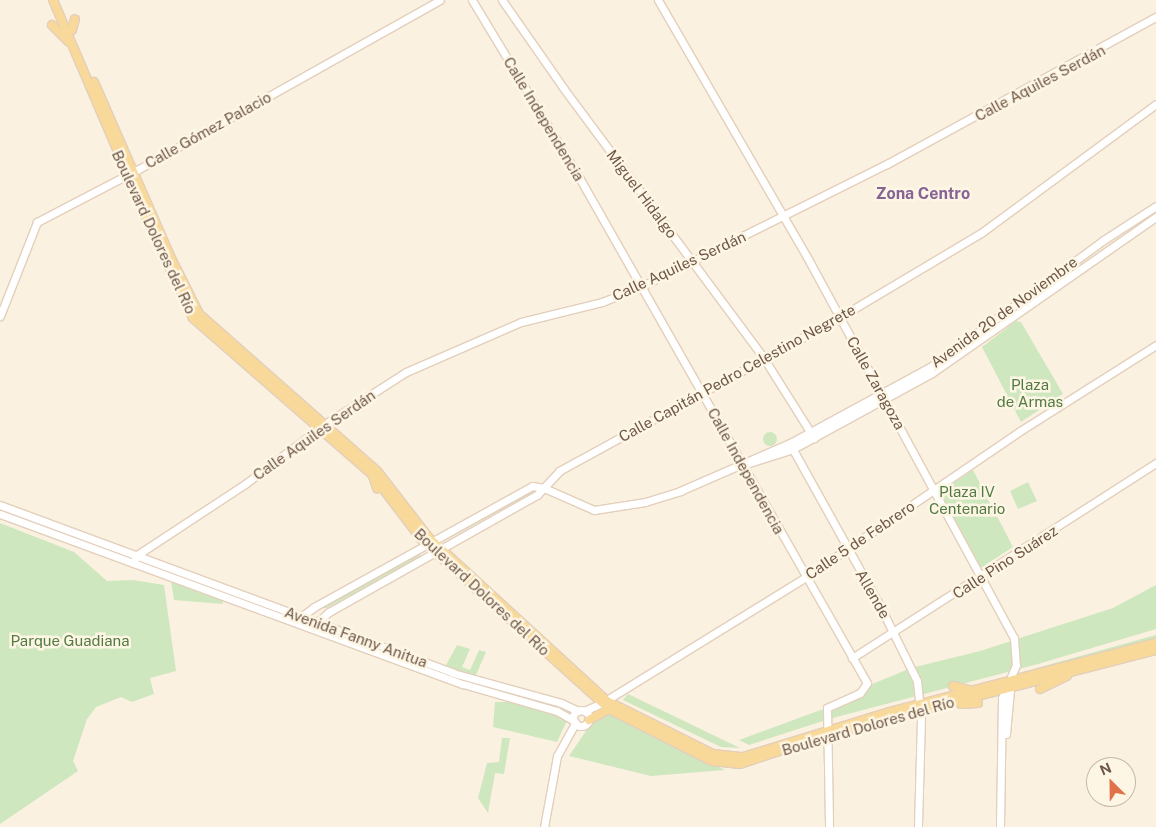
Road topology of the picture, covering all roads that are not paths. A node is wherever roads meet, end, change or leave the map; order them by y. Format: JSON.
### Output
{"nodes":[{"id":1,"x":53,"y":0,"type":"edge"},
{"id":2,"x":59,"y":0,"type":"edge"},
{"id":3,"x":440,"y":0,"type":"edge"},
{"id":4,"x":472,"y":0,"type":"edge"},
{"id":5,"x":502,"y":0,"type":"edge"},
{"id":6,"x":658,"y":0,"type":"edge"},
{"id":7,"x":1156,"y":17,"type":"edge"},
{"id":8,"x":74,"y":19,"type":"dead end"},
{"id":9,"x":52,"y":25,"type":"dead end"},
{"id":10,"x":72,"y":30,"type":"junction"},
{"id":11,"x":75,"y":48,"type":"junction"},
{"id":12,"x":1156,"y":104,"type":"edge"},
{"id":13,"x":130,"y":173,"type":"junction"},
{"id":14,"x":1156,"y":206,"type":"edge"},
{"id":15,"x":783,"y":216,"type":"junction"},
{"id":16,"x":1156,"y":217,"type":"edge"},
{"id":17,"x":693,"y":262,"type":"junction"},
{"id":18,"x":642,"y":286,"type":"junction"},
{"id":19,"x":0,"y":316,"type":"edge"},
{"id":20,"x":840,"y":317,"type":"junction"},
{"id":21,"x":204,"y":329,"type":"junction"},
{"id":22,"x":212,"y":341,"type":"dead end"},
{"id":23,"x":1156,"y":345,"type":"edge"},
{"id":24,"x":763,"y":358,"type":"junction"},
{"id":25,"x":701,"y":391,"type":"junction"},
{"id":26,"x":884,"y":398,"type":"junction"},
{"id":27,"x":291,"y":403,"type":"junction"},
{"id":28,"x":296,"y":416,"type":"dead end"},
{"id":29,"x":322,"y":426,"type":"junction"},
{"id":30,"x":812,"y":436,"type":"junction"},
{"id":31,"x":791,"y":446,"type":"junction"},
{"id":32,"x":1156,"y":463,"type":"edge"},
{"id":33,"x":742,"y":465,"type":"junction"},
{"id":34,"x":372,"y":474,"type":"junction"},
{"id":35,"x":540,"y":487,"type":"junction"},
{"id":36,"x":376,"y":488,"type":"dead end"},
{"id":37,"x":935,"y":490,"type":"junction"},
{"id":38,"x":0,"y":505,"type":"edge"},
{"id":39,"x":0,"y":514,"type":"edge"},
{"id":40,"x":431,"y":544,"type":"junction"},
{"id":41,"x":847,"y":547,"type":"junction"},
{"id":42,"x":439,"y":551,"type":"junction"},
{"id":43,"x":137,"y":555,"type":"junction"},
{"id":44,"x":133,"y":564,"type":"junction"},
{"id":45,"x":176,"y":571,"type":"junction"},
{"id":46,"x":166,"y":575,"type":"junction"},
{"id":47,"x":806,"y":577,"type":"junction"},
{"id":48,"x":982,"y":577,"type":"junction"},
{"id":49,"x":314,"y":608,"type":"junction"},
{"id":50,"x":329,"y":612,"type":"junction"},
{"id":51,"x":297,"y":619,"type":"junction"},
{"id":52,"x":313,"y":624,"type":"junction"},
{"id":53,"x":895,"y":633,"type":"junction"},
{"id":54,"x":1156,"y":643,"type":"edge"},
{"id":55,"x":1156,"y":650,"type":"edge"},
{"id":56,"x":852,"y":658,"type":"junction"},
{"id":57,"x":574,"y":662,"type":"dead end"},
{"id":58,"x":559,"y":665,"type":"junction"},
{"id":59,"x":1076,"y":670,"type":"junction"},
{"id":60,"x":579,"y":674,"type":"junction"},
{"id":61,"x":562,"y":678,"type":"dead end"},
{"id":62,"x":1011,"y":684,"type":"junction"},
{"id":63,"x":953,"y":686,"type":"dead end"},
{"id":64,"x":1040,"y":689,"type":"dead end"},
{"id":65,"x":971,"y":691,"type":"junction"},
{"id":66,"x":608,"y":702,"type":"junction"},
{"id":67,"x":946,"y":704,"type":"junction"},
{"id":68,"x":978,"y":704,"type":"dead end"},
{"id":69,"x":920,"y":707,"type":"junction"},
{"id":70,"x":581,"y":711,"type":"junction"},
{"id":71,"x":591,"y":718,"type":"junction"},
{"id":72,"x":574,"y":722,"type":"junction"},
{"id":73,"x":827,"y":733,"type":"junction"},
{"id":74,"x":544,"y":827,"type":"edge"},
{"id":75,"x":830,"y":827,"type":"edge"},
{"id":76,"x":918,"y":827,"type":"edge"},
{"id":77,"x":1000,"y":827,"type":"edge"},
{"id":78,"x":1004,"y":827,"type":"edge"}],
"edges":[{"from":1,"to":11,"type":"main road","name":"Boulevard Dolores del Río"},
{"from":2,"to":10,"type":"main road","name":"Boulevard Dolores del Río"},
{"from":3,"to":13,"type":"street","name":"Calle Gómez Palacio"},
{"from":4,"to":18,"type":"street","name":"Calle Independencia"},
{"from":5,"to":17,"type":"street","name":"Miguel Hidalgo"},
{"from":6,"to":15,"type":"street","name":"Calle Zaragoza"},
{"from":7,"to":15,"type":"street","name":"Calle Aquiles Serdán"},
{"from":8,"to":10,"type":"main road"},
{"from":9,"to":11,"type":"main road"},
{"from":10,"to":13,"type":"main road","name":"Boulevard Dolores del Río"},
{"from":11,"to":13,"type":"main road","name":"Boulevard Dolores del Río"},
{"from":12,"to":20,"type":"street","name":"Calle Capitán Pedro Celestino Negrete"},
{"from":13,"to":19,"type":"street","name":"Calle Gómez Palacio"},
{"from":13,"to":21,"type":"main road","name":"Boulevard Dolores del Río"},
{"from":13,"to":29,"type":"main road","name":"Boulevard Dolores del Río"},
{"from":14,"to":26,"type":"street","name":"Avenida 20 de Noviembre"},
{"from":15,"to":17,"type":"street","name":"Calle Aquiles Serdán"},
{"from":15,"to":20,"type":"street","name":"Calle Zaragoza"},
{"from":16,"to":26,"type":"street","name":"Avenida 20 de Noviembre"},
{"from":17,"to":18,"type":"street","name":"Calle Aquiles Serdán"},
{"from":17,"to":24,"type":"street","name":"Miguel Hidalgo"},
{"from":18,"to":25,"type":"street","name":"Calle Independencia"},
{"from":18,"to":29,"type":"street","name":"Calle Aquiles Serdán"},
{"from":20,"to":24,"type":"street","name":"Calle Capitán Pedro Celestino Negrete"},
{"from":20,"to":26,"type":"street","name":"Calle Zaragoza"},
{"from":21,"to":22,"type":"main road"},
{"from":21,"to":27,"type":"main road","name":"Boulevard Dolores del Río"},
{"from":23,"to":37,"type":"street","name":"Calle 5 de Febrero"},
{"from":24,"to":25,"type":"street","name":"Calle Capitán Pedro Celestino Negrete"},
{"from":24,"to":30,"type":"street","name":"Miguel Hidalgo"},
{"from":25,"to":33,"type":"street","name":"Calle Independencia"},
{"from":25,"to":35,"type":"street","name":"Calle Capitán Pedro Celestino Negrete"},
{"from":26,"to":30,"type":"street","name":"Avenida 20 de Noviembre"},
{"from":26,"to":37,"type":"street","name":"Calle Zaragoza"},
{"from":27,"to":28,"type":"main road"},
{"from":27,"to":29,"type":"main road","name":"Boulevard Dolores del Río"},
{"from":29,"to":34,"type":"main road","name":"Boulevard Dolores del Río"},
{"from":29,"to":40,"type":"main road","name":"Boulevard Dolores del Río"},
{"from":29,"to":43,"type":"street","name":"Calle Aquiles Serdán"},
{"from":30,"to":31,"type":"street","name":"Avenida 20 de Noviembre"},
{"from":31,"to":33,"type":"street","name":"Avenida 20 de Noviembre"},
{"from":31,"to":41,"type":"street","name":"Allende"},
{"from":32,"to":48,"type":"street","name":"Calle Pino Suárez"},
{"from":33,"to":35,"type":"street","name":"Avenida 20 de Noviembre"},
{"from":33,"to":47,"type":"street","name":"Calle Independencia"},
{"from":34,"to":36,"type":"main road"},
{"from":34,"to":40,"type":"main road","name":"Boulevard Dolores del Río"},
{"from":35,"to":40,"type":"street","name":"Calle Capitán Pedro Celestino Negrete"},
{"from":35,"to":42,"type":"street","name":"Calle Capitán Pedro Celestino Negrete"},
{"from":37,"to":41,"type":"street","name":"Calle 5 de Febrero"},
{"from":37,"to":48,"type":"street","name":"Calle Zaragoza"},
{"from":38,"to":43,"type":"street","name":"Avenida Fanny Anitua"},
{"from":39,"to":44,"type":"street","name":"Avenida Fanny Anitua"},
{"from":40,"to":42,"type":"main road","name":"Boulevard Dolores del Río"},
{"from":40,"to":49,"type":"street","name":"Calle Capitán Pedro Celestino Negrete"},
{"from":41,"to":47,"type":"street","name":"Calle 5 de Febrero"},
{"from":41,"to":53,"type":"street","name":"Allende"},
{"from":42,"to":50,"type":"street","name":"Calle Capitán Pedro Celestino Negrete"},
{"from":42,"to":58,"type":"main road","name":"Boulevard Dolores del Río"},
{"from":42,"to":60,"type":"main road","name":"Boulevard Dolores del Río"},
{"from":43,"to":44,"type":"street"},
{"from":43,"to":45,"type":"street","name":"Avenida Fanny Anitua"},
{"from":44,"to":46,"type":"street","name":"Avenida Fanny Anitua"},
{"from":45,"to":46,"type":"street"},
{"from":45,"to":51,"type":"street","name":"Avenida Fanny Anitua"},
{"from":46,"to":51,"type":"street","name":"Avenida Fanny Anitua"},
{"from":47,"to":56,"type":"street","name":"Calle Independencia"},
{"from":47,"to":66,"type":"street","name":"Calle 5 de Febrero"},
{"from":48,"to":53,"type":"street","name":"Calle Pino Suárez"},
{"from":48,"to":62,"type":"street","name":"Calle Zaragoza"},
{"from":49,"to":50,"type":"street"},
{"from":49,"to":51,"type":"street","name":"Calle Capitán Pedro Celestino Negrete"},
{"from":49,"to":52,"type":"street"},
{"from":50,"to":52,"type":"street","name":"Calle Capitán Pedro Celestino Negrete"},
{"from":51,"to":52,"type":"street","name":"Avenida Fanny Anitua"},
{"from":52,"to":70,"type":"street","name":"Avenida Fanny Anitua"},
{"from":52,"to":72,"type":"street","name":"Avenida Fanny Anitua"},
{"from":53,"to":56,"type":"street","name":"Calle Pino Suárez"},
{"from":53,"to":69,"type":"street","name":"Allende"},
{"from":54,"to":62,"type":"main road","name":"Boulevard Dolores del Río"},
{"from":55,"to":59,"type":"main road","name":"Boulevard Dolores del Río"},
{"from":56,"to":73,"type":"street","name":"Calle Independencia"},
{"from":57,"to":60,"type":"main road"},
{"from":58,"to":61,"type":"main road"},
{"from":58,"to":66,"type":"main road","name":"Boulevard Dolores del Río"},
{"from":59,"to":62,"type":"main road","name":"Boulevard Dolores del Río"},
{"from":59,"to":64,"type":"main road"},
{"from":60,"to":66,"type":"main road","name":"Boulevard Dolores del Río"},
{"from":62,"to":65,"type":"main road","name":"Boulevard Dolores del Río"},
{"from":62,"to":67,"type":"main road","name":"Boulevard Dolores del Río"},
{"from":62,"to":77,"type":"street"},
{"from":62,"to":78,"type":"street"},
{"from":63,"to":65,"type":"main road"},
{"from":65,"to":69,"type":"main road","name":"Boulevard Dolores del Río"},
{"from":66,"to":70,"type":"street","name":"Calle 5 de Febrero"},
{"from":66,"to":71,"type":"main road"},
{"from":66,"to":73,"type":"main road","name":"Boulevard Dolores del Río"},
{"from":67,"to":68,"type":"main road"},
{"from":67,"to":69,"type":"main road","name":"Boulevard Dolores del Río"},
{"from":69,"to":73,"type":"main road","name":"Boulevard Dolores del Río"},
{"from":69,"to":76,"type":"street","name":"Allende"},
{"from":70,"to":71,"type":"street"},
{"from":70,"to":72,"type":"street"},
{"from":71,"to":72,"type":"street"},
{"from":72,"to":74,"type":"street"},
{"from":73,"to":75,"type":"street"}]}
